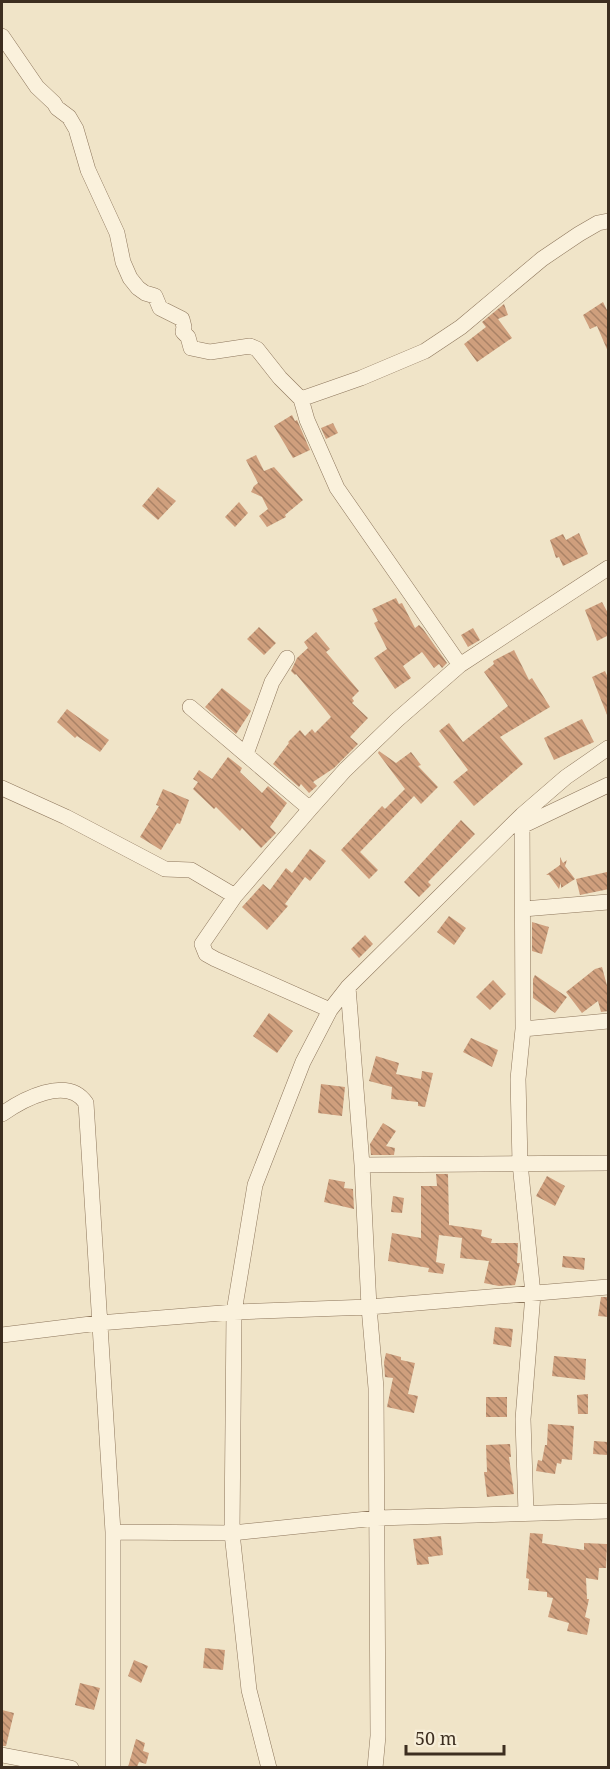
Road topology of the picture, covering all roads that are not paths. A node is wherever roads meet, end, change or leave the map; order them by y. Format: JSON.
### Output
{"nodes":[{"id":1,"x":2,"y":36,"type":"edge"},
{"id":2,"x":609,"y":221,"type":"edge"},
{"id":3,"x":301,"y":399,"type":"junction"},
{"id":4,"x":609,"y":568,"type":"edge"},
{"id":5,"x":287,"y":658,"type":"dead end"},
{"id":6,"x":460,"y":664,"type":"junction"},
{"id":7,"x":190,"y":706,"type":"dead end"},
{"id":8,"x":609,"y":748,"type":"edge"},
{"id":9,"x":246,"y":754,"type":"junction"},
{"id":10,"x":609,"y":785,"type":"edge"},
{"id":11,"x":2,"y":788,"type":"edge"},
{"id":12,"x":310,"y":809,"type":"junction"},
{"id":13,"x":522,"y":820,"type":"junction"},
{"id":14,"x":235,"y":896,"type":"junction"},
{"id":15,"x":609,"y":902,"type":"edge"},
{"id":16,"x":524,"y":909,"type":"junction"},
{"id":17,"x":348,"y":987,"type":"junction"},
{"id":18,"x":330,"y":1010,"type":"junction"},
{"id":19,"x":609,"y":1021,"type":"edge"},
{"id":20,"x":523,"y":1029,"type":"junction"},
{"id":21,"x":2,"y":1114,"type":"edge"},
{"id":22,"x":520,"y":1163,"type":"junction"},
{"id":23,"x":609,"y":1163,"type":"edge"},
{"id":24,"x":362,"y":1165,"type":"junction"},
{"id":25,"x":609,"y":1287,"type":"edge"},
{"id":26,"x":533,"y":1294,"type":"junction"},
{"id":27,"x":369,"y":1307,"type":"junction"},
{"id":28,"x":234,"y":1312,"type":"junction"},
{"id":29,"x":99,"y":1323,"type":"junction"},
{"id":30,"x":2,"y":1335,"type":"edge"},
{"id":31,"x":609,"y":1511,"type":"edge"},
{"id":32,"x":526,"y":1512,"type":"junction"},
{"id":33,"x":377,"y":1518,"type":"junction"},
{"id":34,"x":113,"y":1532,"type":"junction"},
{"id":35,"x":232,"y":1533,"type":"junction"},
{"id":36,"x":2,"y":1755,"type":"edge"},
{"id":37,"x":71,"y":1767,"type":"edge"},
{"id":38,"x":113,"y":1767,"type":"edge"},
{"id":39,"x":269,"y":1767,"type":"edge"},
{"id":40,"x":375,"y":1767,"type":"edge"}],
"edges":[{"from":1,"to":3,"type":"street"},
{"from":2,"to":3,"type":"street"},
{"from":3,"to":6,"type":"street"},
{"from":4,"to":6,"type":"street"},
{"from":5,"to":9,"type":"street"},
{"from":6,"to":12,"type":"street"},
{"from":7,"to":9,"type":"street"},
{"from":8,"to":13,"type":"street"},
{"from":9,"to":12,"type":"street"},
{"from":10,"to":13,"type":"street"},
{"from":11,"to":14,"type":"street"},
{"from":12,"to":14,"type":"street"},
{"from":13,"to":16,"type":"street"},
{"from":13,"to":17,"type":"street"},
{"from":14,"to":18,"type":"street"},
{"from":15,"to":16,"type":"street"},
{"from":16,"to":20,"type":"street"},
{"from":17,"to":18,"type":"street"},
{"from":17,"to":24,"type":"street"},
{"from":18,"to":28,"type":"street"},
{"from":19,"to":20,"type":"street"},
{"from":20,"to":22,"type":"street"},
{"from":21,"to":29,"type":"street"},
{"from":22,"to":23,"type":"street"},
{"from":22,"to":24,"type":"street"},
{"from":22,"to":26,"type":"street"},
{"from":24,"to":27,"type":"street"},
{"from":25,"to":26,"type":"street"},
{"from":26,"to":27,"type":"street"},
{"from":26,"to":32,"type":"street"},
{"from":27,"to":28,"type":"street"},
{"from":27,"to":33,"type":"street"},
{"from":28,"to":29,"type":"street"},
{"from":28,"to":35,"type":"street"},
{"from":29,"to":30,"type":"street"},
{"from":29,"to":34,"type":"street"},
{"from":31,"to":32,"type":"street"},
{"from":32,"to":33,"type":"street"},
{"from":33,"to":35,"type":"street"},
{"from":33,"to":40,"type":"street"},
{"from":34,"to":35,"type":"street"},
{"from":34,"to":38,"type":"street"},
{"from":35,"to":39,"type":"street"},
{"from":36,"to":37,"type":"street"}]}
